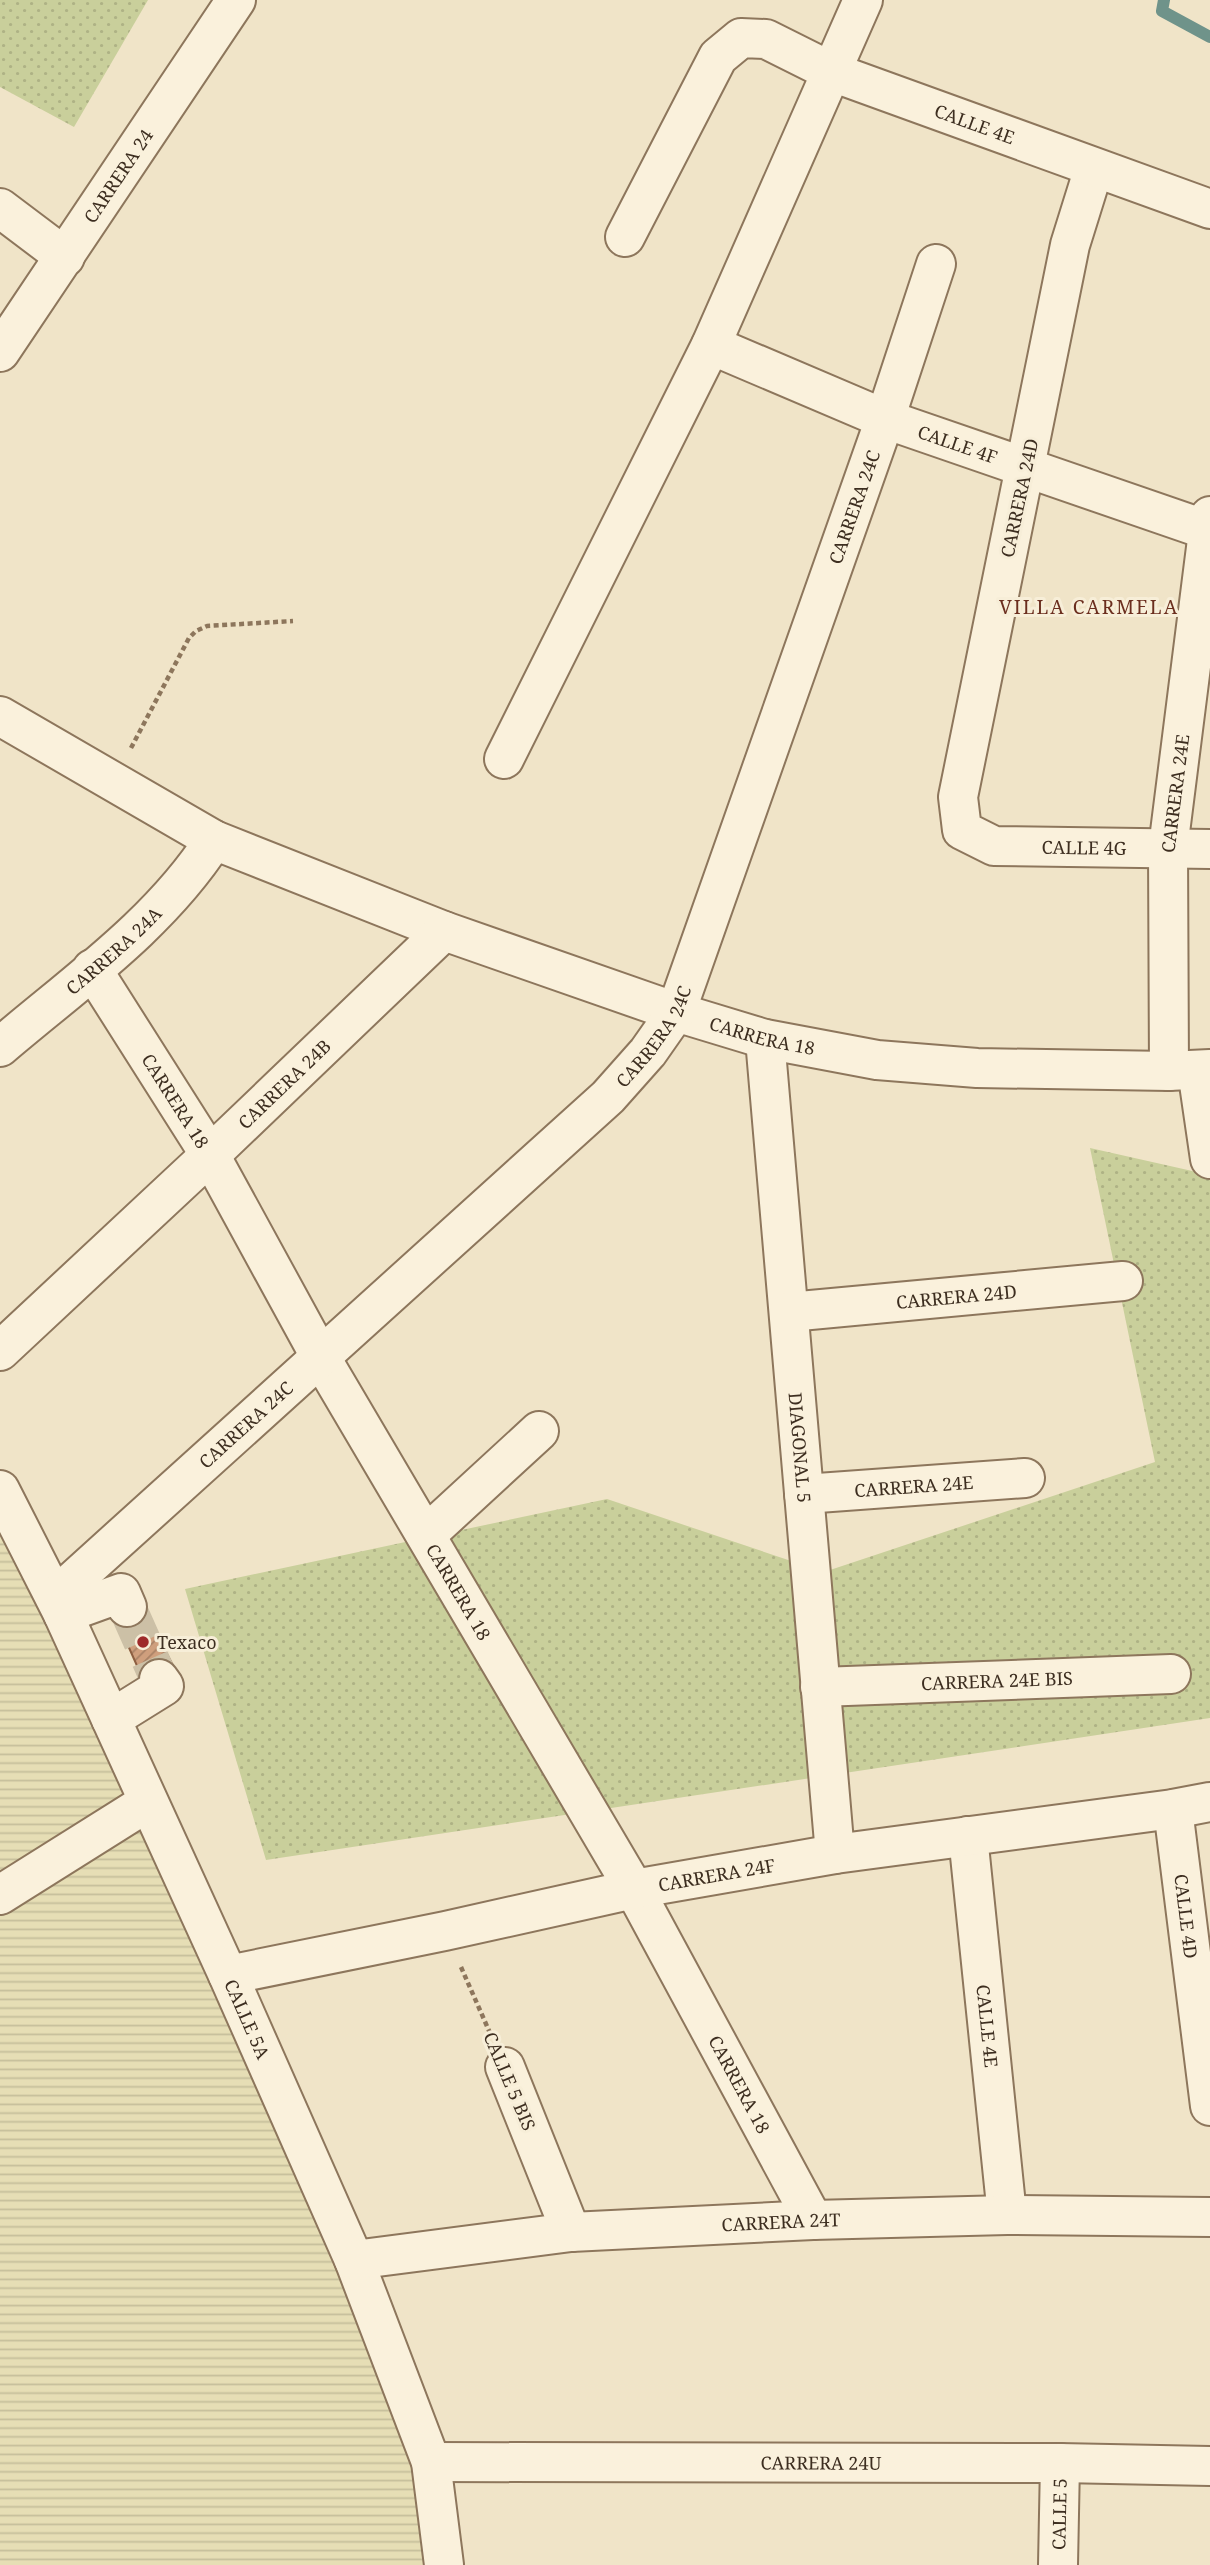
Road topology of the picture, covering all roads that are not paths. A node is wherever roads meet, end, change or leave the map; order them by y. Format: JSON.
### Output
{"nodes":[{"id":1,"x":236,"y":0,"type":"edge"},
{"id":2,"x":863,"y":0,"type":"edge"},
{"id":3,"x":832,"y":72,"type":"junction"},
{"id":4,"x":1094,"y":168,"type":"junction"},
{"id":5,"x":0,"y":208,"type":"edge"},
{"id":6,"x":1210,"y":209,"type":"edge"},
{"id":7,"x":625,"y":237,"type":"dead end"},
{"id":8,"x":65,"y":257,"type":"junction"},
{"id":9,"x":936,"y":264,"type":"dead end"},
{"id":10,"x":711,"y":345,"type":"junction"},
{"id":11,"x":0,"y":352,"type":"edge"},
{"id":12,"x":885,"y":419,"type":"junction"},
{"id":13,"x":1025,"y":468,"type":"junction"},
{"id":14,"x":1209,"y":526,"type":"edge"},
{"id":15,"x":0,"y":716,"type":"edge"},
{"id":16,"x":504,"y":759,"type":"dead end"},
{"id":17,"x":962,"y":830,"type":"joint"},
{"id":18,"x":214,"y":840,"type":"junction"},
{"id":19,"x":1168,"y":848,"type":"junction"},
{"id":20,"x":1210,"y":849,"type":"edge"},
{"id":21,"x":444,"y":931,"type":"junction"},
{"id":22,"x":92,"y":969,"type":"junction"},
{"id":23,"x":676,"y":1012,"type":"junction"},
{"id":24,"x":765,"y":1039,"type":"junction"},
{"id":25,"x":0,"y":1047,"type":"edge"},
{"id":26,"x":1192,"y":1070,"type":"edge"},
{"id":27,"x":210,"y":1155,"type":"junction"},
{"id":28,"x":1210,"y":1159,"type":"edge"},
{"id":29,"x":1122,"y":1281,"type":"dead end"},
{"id":30,"x":789,"y":1312,"type":"junction"},
{"id":31,"x":0,"y":1351,"type":"edge"},
{"id":32,"x":320,"y":1358,"type":"junction"},
{"id":33,"x":539,"y":1432,"type":"dead end"},
{"id":34,"x":1025,"y":1478,"type":"dead end"},
{"id":35,"x":0,"y":1490,"type":"edge"},
{"id":36,"x":804,"y":1494,"type":"junction"},
{"id":37,"x":426,"y":1535,"type":"junction"},
{"id":38,"x":59,"y":1606,"type":"junction"},
{"id":39,"x":127,"y":1607,"type":"dead end"},
{"id":40,"x":1171,"y":1674,"type":"dead end"},
{"id":41,"x":159,"y":1678,"type":"dead end"},
{"id":42,"x":820,"y":1687,"type":"junction"},
{"id":43,"x":111,"y":1719,"type":"junction"},
{"id":44,"x":148,"y":1801,"type":"junction"},
{"id":45,"x":1210,"y":1802,"type":"edge"},
{"id":46,"x":1173,"y":1810,"type":"junction"},
{"id":47,"x":968,"y":1836,"type":"junction"},
{"id":48,"x":835,"y":1854,"type":"junction"},
{"id":49,"x":634,"y":1889,"type":"junction"},
{"id":50,"x":0,"y":1895,"type":"edge"},
{"id":51,"x":228,"y":1975,"type":"junction"},
{"id":52,"x":505,"y":2067,"type":"road end"},
{"id":53,"x":1210,"y":2106,"type":"edge"},
{"id":54,"x":1007,"y":2215,"type":"junction"},
{"id":55,"x":1210,"y":2217,"type":"edge"},
{"id":56,"x":813,"y":2220,"type":"junction"},
{"id":57,"x":571,"y":2232,"type":"junction"},
{"id":58,"x":354,"y":2260,"type":"junction"},
{"id":59,"x":431,"y":2462,"type":"junction"},
{"id":60,"x":1060,"y":2463,"type":"junction"},
{"id":61,"x":1210,"y":2466,"type":"edge"},
{"id":62,"x":444,"y":2565,"type":"edge"},
{"id":63,"x":1058,"y":2565,"type":"edge"}],
"edges":[{"from":1,"to":8,"type":"street","name":"CARRERA 24"},
{"from":2,"to":3,"type":"street"},
{"from":3,"to":4,"type":"street","name":"CALLE 4E"},
{"from":3,"to":7,"type":"street","name":"CALLE 4E"},
{"from":3,"to":10,"type":"street"},
{"from":4,"to":6,"type":"street","name":"CALLE 4E"},
{"from":4,"to":13,"type":"street","name":"CARRERA 24D"},
{"from":5,"to":8,"type":"street"},
{"from":8,"to":11,"type":"street","name":"CARRERA 24"},
{"from":9,"to":12,"type":"street","name":"CARRERA 24C"},
{"from":10,"to":12,"type":"street","name":"CALLE 4F"},
{"from":10,"to":16,"type":"street"},
{"from":12,"to":13,"type":"street","name":"CALLE 4F"},
{"from":12,"to":23,"type":"street","name":"CARRERA 24C"},
{"from":13,"to":14,"type":"street","name":"CALLE 4F"},
{"from":13,"to":17,"type":"street","name":"CARRERA 24D"},
{"from":14,"to":19,"type":"street","name":"CARRERA 24E"},
{"from":15,"to":18,"type":"street","name":"CARRERA 18"},
{"from":17,"to":19,"type":"street","name":"CALLE 4G"},
{"from":18,"to":21,"type":"street","name":"CARRERA 18"},
{"from":18,"to":22,"type":"street","name":"CARRERA 24A"},
{"from":19,"to":20,"type":"street","name":"CALLE 4G"},
{"from":19,"to":26,"type":"street","name":"CARRERA 24E"},
{"from":21,"to":23,"type":"street","name":"CARRERA 18"},
{"from":21,"to":27,"type":"street","name":"CARRERA 24B"},
{"from":22,"to":25,"type":"street","name":"CARRERA 24A"},
{"from":22,"to":27,"type":"street","name":"CARRERA 18"},
{"from":23,"to":24,"type":"street","name":"CARRERA 18"},
{"from":23,"to":32,"type":"street","name":"CARRERA 24C"},
{"from":24,"to":26,"type":"street","name":"CARRERA 18"},
{"from":24,"to":30,"type":"street","name":"DIAGONAL 5"},
{"from":26,"to":28,"type":"street"},
{"from":27,"to":31,"type":"street","name":"CARRERA 24B"},
{"from":27,"to":32,"type":"street","name":"CARRERA 18"},
{"from":29,"to":30,"type":"street","name":"CARRERA 24D"},
{"from":30,"to":36,"type":"street","name":"DIAGONAL 5"},
{"from":32,"to":37,"type":"street","name":"CARRERA 18"},
{"from":32,"to":38,"type":"street","name":"CARRERA 24C"},
{"from":33,"to":37,"type":"street"},
{"from":34,"to":36,"type":"street","name":"CARRERA 24E"},
{"from":35,"to":38,"type":"street","name":"CALLE 5A"},
{"from":36,"to":42,"type":"street","name":"DIAGONAL 5"},
{"from":37,"to":49,"type":"street","name":"CARRERA 18"},
{"from":38,"to":39,"type":"street"},
{"from":38,"to":43,"type":"street","name":"CALLE 5A"},
{"from":40,"to":42,"type":"street","name":"CARRERA 24E BIS"},
{"from":41,"to":43,"type":"street"},
{"from":42,"to":48,"type":"street","name":"DIAGONAL 5"},
{"from":43,"to":44,"type":"street","name":"CALLE 5A"},
{"from":44,"to":50,"type":"street"},
{"from":44,"to":51,"type":"street","name":"CALLE 5A"},
{"from":45,"to":46,"type":"street","name":"CARRERA 24F"},
{"from":46,"to":47,"type":"street","name":"CARRERA 24F"},
{"from":46,"to":53,"type":"street","name":"CALLE 4D"},
{"from":47,"to":48,"type":"street","name":"CARRERA 24F"},
{"from":47,"to":54,"type":"street","name":"CALLE 4E"},
{"from":48,"to":49,"type":"street","name":"CARRERA 24F"},
{"from":49,"to":51,"type":"street","name":"CARRERA 24F"},
{"from":49,"to":56,"type":"street","name":"CARRERA 18"},
{"from":51,"to":58,"type":"street","name":"CALLE 5A"},
{"from":52,"to":57,"type":"street","name":"CALLE 5 BIS"},
{"from":54,"to":55,"type":"street","name":"CARRERA 24T"},
{"from":54,"to":56,"type":"street","name":"CARRERA 24T"},
{"from":56,"to":57,"type":"street","name":"CARRERA 24T"},
{"from":57,"to":58,"type":"street","name":"CARRERA 24T"},
{"from":58,"to":59,"type":"street","name":"CALLE 5A"},
{"from":59,"to":60,"type":"street","name":"CARRERA 24U"},
{"from":59,"to":62,"type":"street","name":"CALLE 5A"},
{"from":60,"to":61,"type":"street","name":"CARRERA 24U"},
{"from":60,"to":63,"type":"street","name":"CALLE 5"}]}
